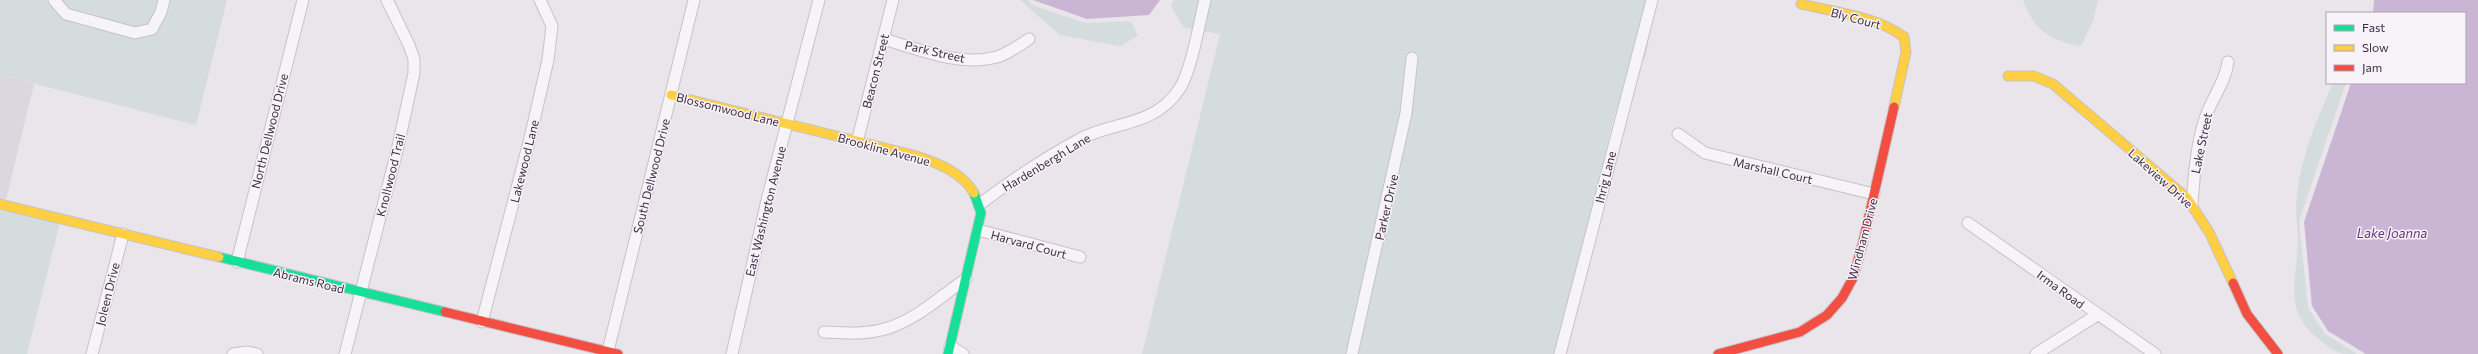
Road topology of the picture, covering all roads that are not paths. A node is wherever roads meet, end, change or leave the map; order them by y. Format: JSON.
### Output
{"nodes":[{"id":1,"x":54,"y":0,"type":"edge"},
{"id":2,"x":164,"y":0,"type":"edge"},
{"id":3,"x":303,"y":0,"type":"edge"},
{"id":4,"x":387,"y":0,"type":"edge"},
{"id":5,"x":540,"y":0,"type":"edge"},
{"id":6,"x":694,"y":0,"type":"edge"},
{"id":7,"x":819,"y":0,"type":"edge"},
{"id":8,"x":893,"y":0,"type":"edge"},
{"id":9,"x":1205,"y":0,"type":"edge"},
{"id":10,"x":1652,"y":0,"type":"edge"},
{"id":11,"x":1800,"y":4,"type":"dead end"},
{"id":12,"x":883,"y":39,"type":"junction"},
{"id":13,"x":1029,"y":39,"type":"dead end"},
{"id":14,"x":1906,"y":41,"type":"joint"},
{"id":15,"x":1412,"y":58,"type":"dead end"},
{"id":16,"x":2228,"y":62,"type":"dead end"},
{"id":17,"x":2008,"y":76,"type":"dead end"},
{"id":18,"x":671,"y":95,"type":"junction"},
{"id":19,"x":786,"y":124,"type":"junction"},
{"id":20,"x":1678,"y":134,"type":"dead end"},
{"id":21,"x":857,"y":142,"type":"junction"},
{"id":22,"x":1874,"y":194,"type":"junction"},
{"id":23,"x":0,"y":204,"type":"edge"},
{"id":24,"x":980,"y":204,"type":"junction"},
{"id":25,"x":2192,"y":205,"type":"junction"},
{"id":26,"x":1968,"y":223,"type":"dead end"},
{"id":27,"x":978,"y":230,"type":"junction"},
{"id":28,"x":123,"y":234,"type":"junction"},
{"id":29,"x":1080,"y":257,"type":"dead end"},
{"id":30,"x":237,"y":262,"type":"junction"},
{"id":31,"x":966,"y":279,"type":"junction"},
{"id":32,"x":360,"y":292,"type":"junction"},
{"id":33,"x":2097,"y":315,"type":"junction"},
{"id":34,"x":482,"y":322,"type":"junction"},
{"id":35,"x":824,"y":332,"type":"dead end"},
{"id":36,"x":949,"y":350,"type":"edge"},
{"id":37,"x":613,"y":353,"type":"edge"},
{"id":38,"x":92,"y":354,"type":"edge"},
{"id":39,"x":233,"y":354,"type":"edge"},
{"id":40,"x":256,"y":354,"type":"edge"},
{"id":41,"x":345,"y":354,"type":"edge"},
{"id":42,"x":732,"y":354,"type":"edge"},
{"id":43,"x":963,"y":354,"type":"edge"},
{"id":44,"x":1352,"y":354,"type":"edge"},
{"id":45,"x":1560,"y":354,"type":"edge"},
{"id":46,"x":1718,"y":354,"type":"edge"},
{"id":47,"x":2036,"y":354,"type":"edge"},
{"id":48,"x":2155,"y":354,"type":"edge"},
{"id":49,"x":2278,"y":354,"type":"edge"}],
"edges":[{"from":1,"to":2,"type":"street"},
{"from":3,"to":30,"type":"street","name":"North Dellwood Drive"},
{"from":4,"to":32,"type":"street","name":"Knollwood Trail"},
{"from":5,"to":34,"type":"street","name":"Lakewood Lane"},
{"from":6,"to":18,"type":"street","name":"South Dellwood Drive"},
{"from":7,"to":19,"type":"street","name":"East Washington Avenue"},
{"from":8,"to":12,"type":"street","name":"Beacon Street"},
{"from":9,"to":24,"type":"street","name":"Hardenbergh Lane"},
{"from":10,"to":45,"type":"street","name":"Ihrig Lane"},
{"from":11,"to":14,"type":"street","name":"Bly Court"},
{"from":12,"to":13,"type":"street","name":"Park Street"},
{"from":12,"to":21,"type":"street","name":"Beacon Street"},
{"from":14,"to":22,"type":"street","name":"Windham Drive"},
{"from":15,"to":44,"type":"street","name":"Parker Drive"},
{"from":16,"to":25,"type":"street","name":"Lake Street"},
{"from":17,"to":25,"type":"street","name":"Lakeview Drive"},
{"from":18,"to":19,"type":"street","name":"Blossomwood Lane"},
{"from":18,"to":37,"type":"street","name":"South Dellwood Drive"},
{"from":19,"to":21,"type":"street","name":"Brookline Avenue"},
{"from":19,"to":42,"type":"street","name":"East Washington Avenue"},
{"from":20,"to":22,"type":"street","name":"Marshall Court"},
{"from":21,"to":24,"type":"street","name":"Brookline Avenue"},
{"from":22,"to":46,"type":"street","name":"Windham Drive"},
{"from":23,"to":28,"type":"street","name":"Abrams Road"},
{"from":24,"to":27,"type":"street"},
{"from":25,"to":49,"type":"street","name":"Lakeview Drive"},
{"from":26,"to":33,"type":"street","name":"Irma Road"},
{"from":27,"to":29,"type":"street","name":"Harvard Court"},
{"from":27,"to":31,"type":"street"},
{"from":28,"to":30,"type":"street","name":"Abrams Road"},
{"from":28,"to":38,"type":"street","name":"Joleen Drive"},
{"from":30,"to":32,"type":"street","name":"Abrams Road"},
{"from":31,"to":35,"type":"street"},
{"from":31,"to":36,"type":"street"},
{"from":32,"to":34,"type":"street","name":"Abrams Road"},
{"from":32,"to":41,"type":"street","name":"Knollwood Trail"},
{"from":33,"to":47,"type":"street"},
{"from":33,"to":48,"type":"street","name":"Irma Road"},
{"from":34,"to":37,"type":"street","name":"Abrams Road"},
{"from":36,"to":43,"type":"street"},
{"from":39,"to":40,"type":"street"}]}
